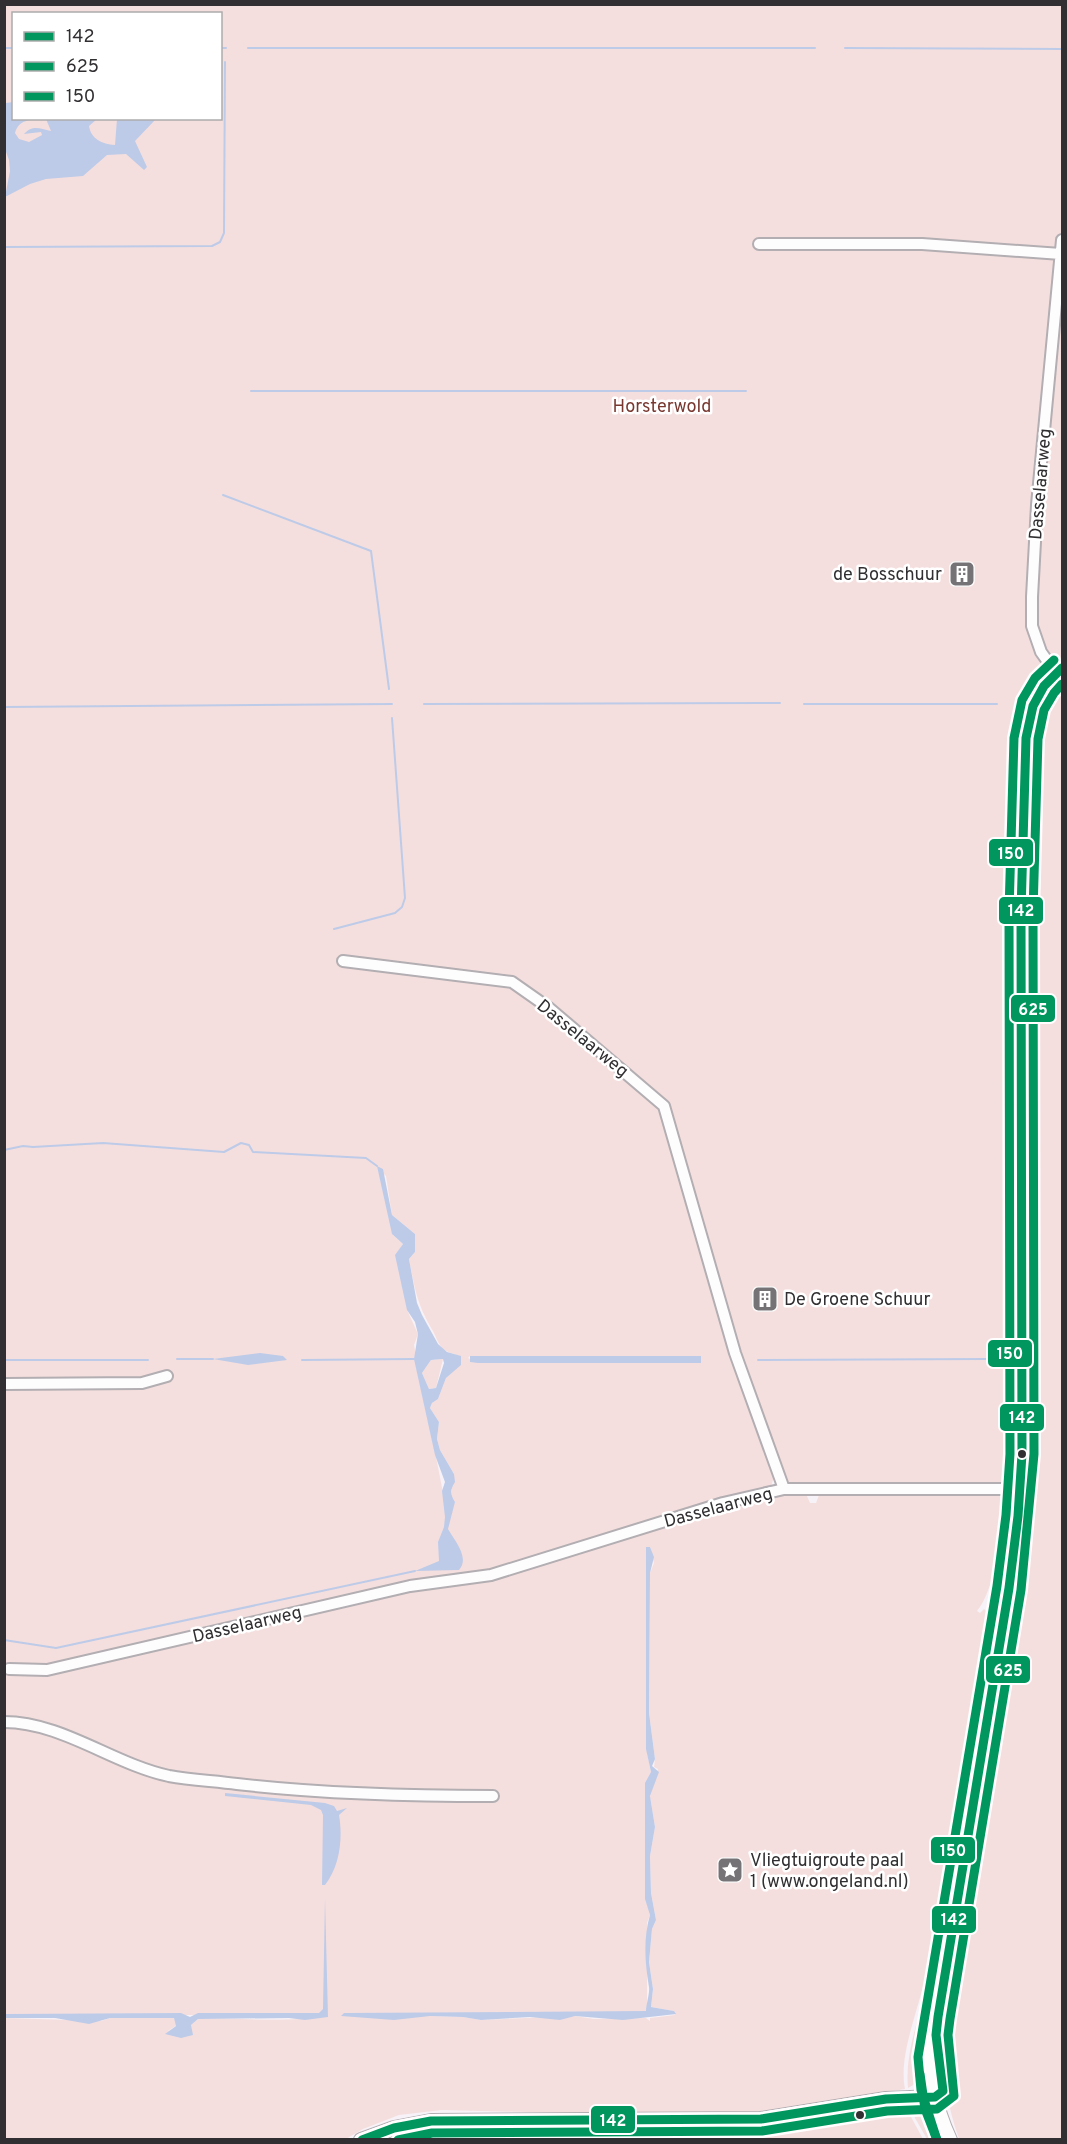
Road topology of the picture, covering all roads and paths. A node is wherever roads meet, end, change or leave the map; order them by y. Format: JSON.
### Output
{"nodes":[{"id":1,"x":1062,"y":240,"type":"edge"},
{"id":2,"x":759,"y":244,"type":"dead end"},
{"id":3,"x":1061,"y":255,"type":"junction"},
{"id":4,"x":1059,"y":670,"type":"edge"},
{"id":5,"x":343,"y":961,"type":"dead end"},
{"id":6,"x":167,"y":1376,"type":"dead end"},
{"id":7,"x":4,"y":1384,"type":"edge"},
{"id":8,"x":784,"y":1489,"type":"junction"},
{"id":9,"x":1020,"y":1489,"type":"junction"},
{"id":10,"x":6,"y":1668,"type":"edge"},
{"id":11,"x":4,"y":1722,"type":"edge"},
{"id":12,"x":493,"y":1796,"type":"dead end"},
{"id":13,"x":937,"y":2091,"type":"junction"},
{"id":14,"x":360,"y":2139,"type":"edge"},
{"id":15,"x":950,"y":2139,"type":"edge"},
{"id":16,"x":955,"y":2139,"type":"edge"}],
"edges":[{"from":1,"to":3,"type":"street","name":"Dasselaarweg"},
{"from":2,"to":3,"type":"street"},
{"from":3,"to":4,"type":"street","name":"Dasselaarweg"},
{"from":4,"to":9,"type":"street","name":"Dasselaarweg"},
{"from":5,"to":8,"type":"street","name":"Dasselaarweg"},
{"from":6,"to":7,"type":"street"},
{"from":8,"to":9,"type":"street"},
{"from":8,"to":10,"type":"street","name":"Dasselaarweg"},
{"from":9,"to":13,"type":"street","name":"Dasselaarweg"},
{"from":11,"to":12,"type":"street"},
{"from":13,"to":14,"type":"street"},
{"from":13,"to":15,"type":"street","name":"Dasselaarweg"},
{"from":13,"to":16,"type":"street","name":"Dasselaarweg"}]}
